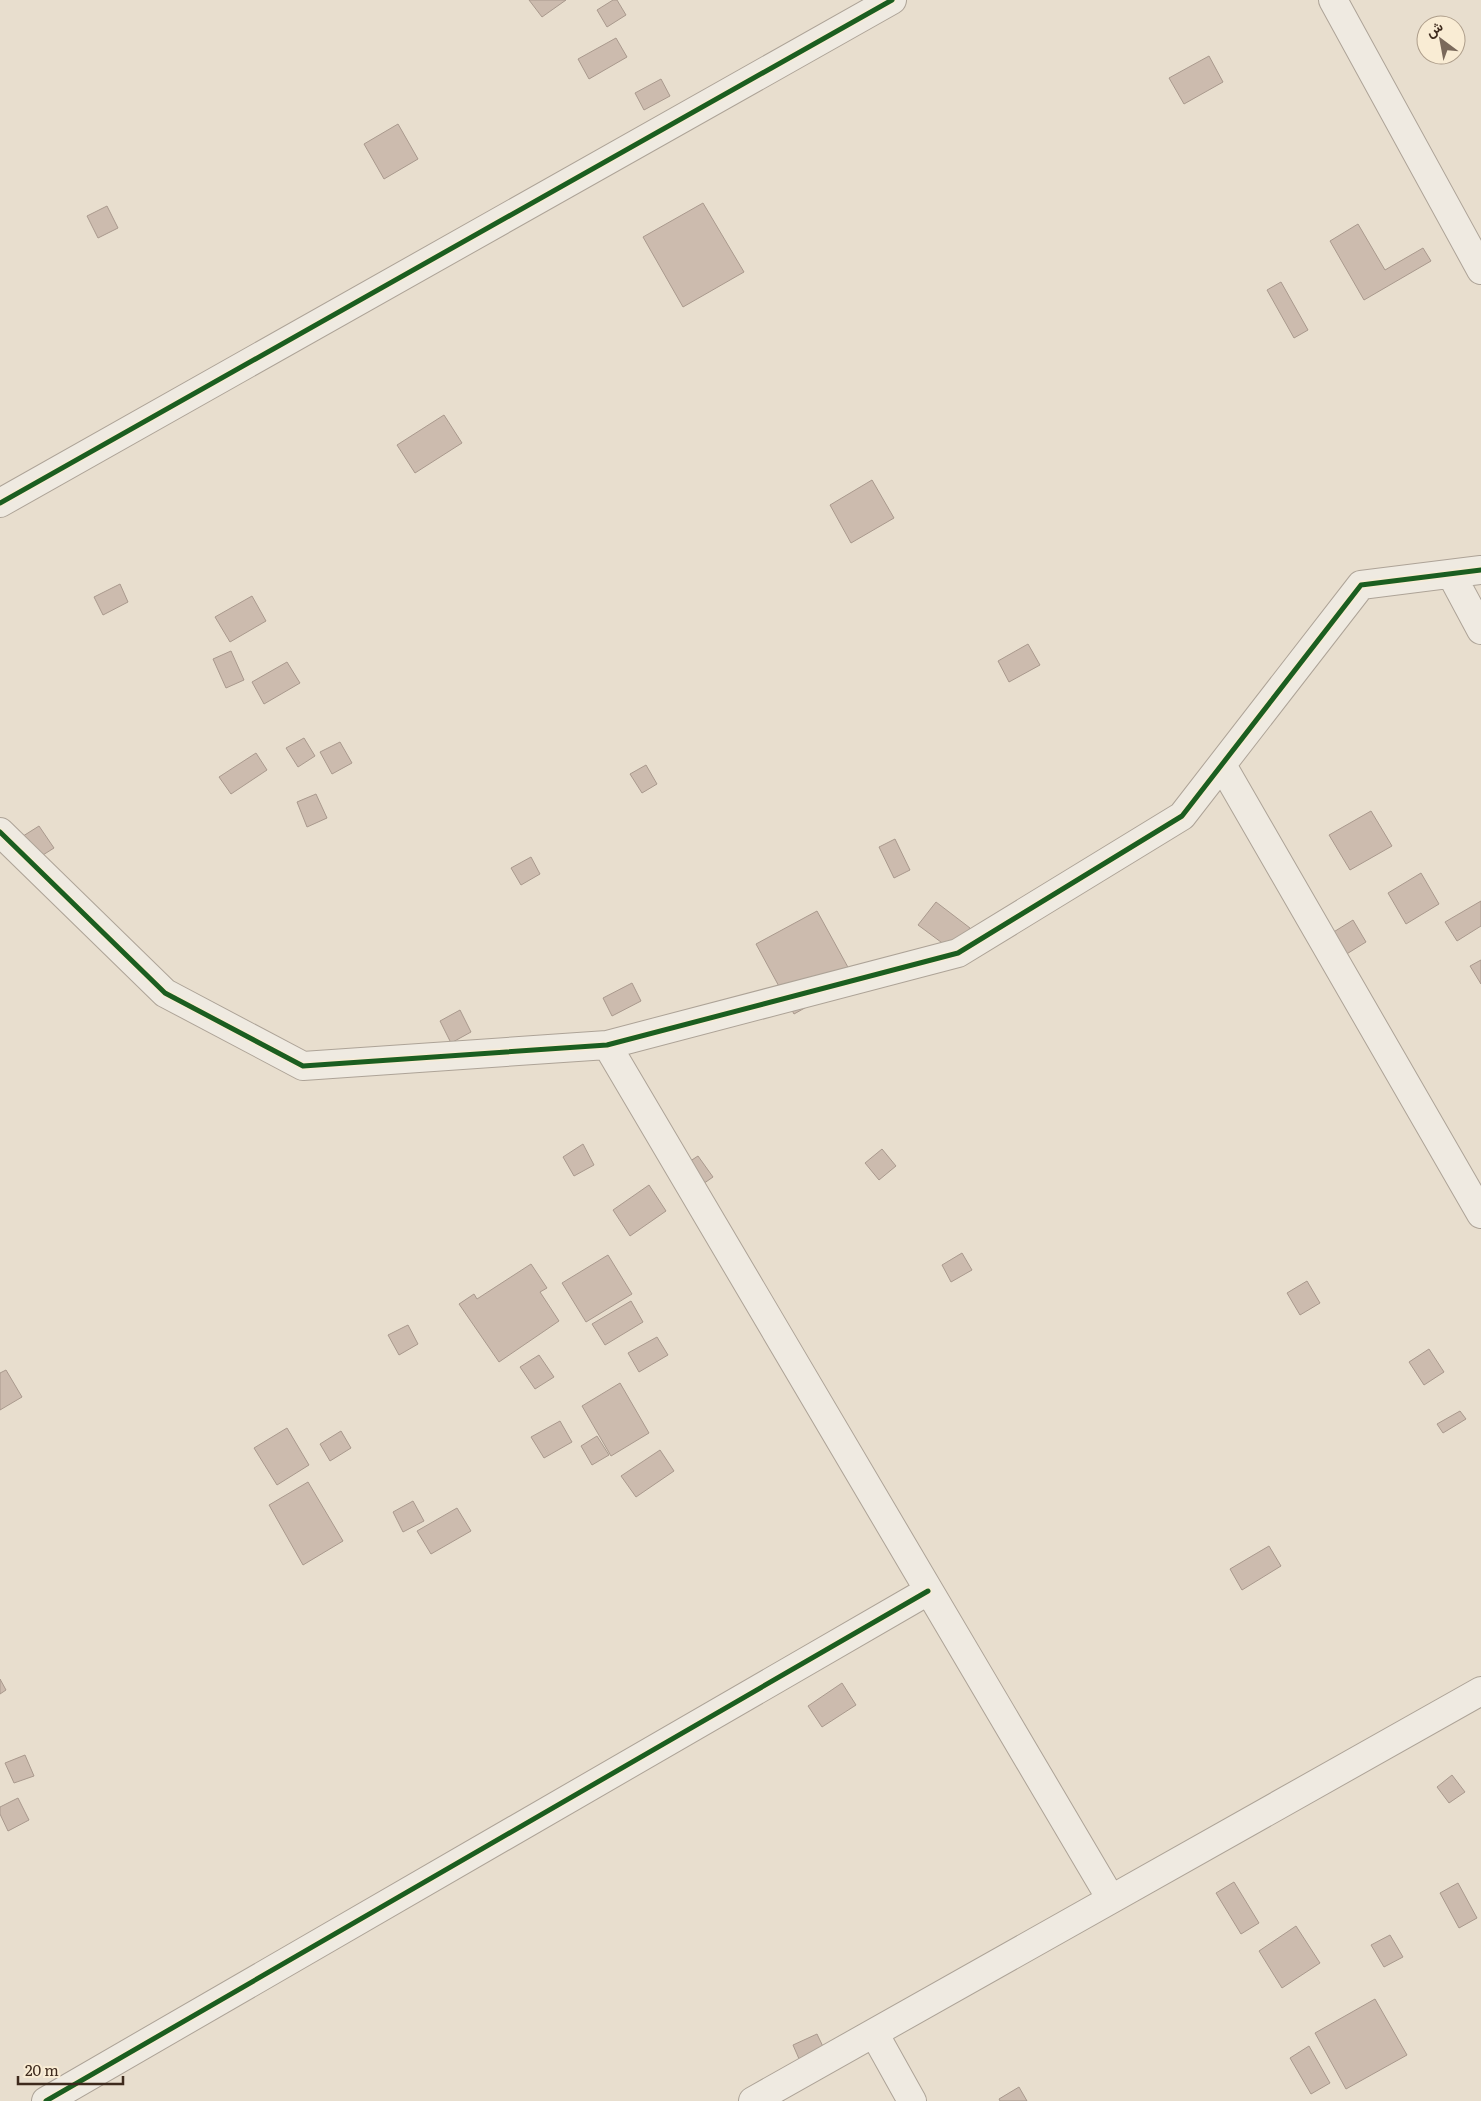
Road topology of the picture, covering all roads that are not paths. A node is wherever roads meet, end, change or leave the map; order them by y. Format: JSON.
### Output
{"nodes":[{"id":1,"x":892,"y":0,"type":"edge"},
{"id":2,"x":1334,"y":0,"type":"edge"},
{"id":3,"x":1481,"y":270,"type":"edge"},
{"id":4,"x":1,"y":500,"type":"edge"},
{"id":5,"x":1481,"y":570,"type":"edge"},
{"id":6,"x":1450,"y":574,"type":"junction"},
{"id":7,"x":1481,"y":630,"type":"edge"},
{"id":8,"x":1222,"y":764,"type":"junction"},
{"id":9,"x":0,"y":832,"type":"edge"},
{"id":10,"x":607,"y":1045,"type":"junction"},
{"id":11,"x":1481,"y":1214,"type":"edge"},
{"id":12,"x":928,"y":1591,"type":"junction"},
{"id":13,"x":1481,"y":1691,"type":"edge"},
{"id":14,"x":1111,"y":1900,"type":"junction"},
{"id":15,"x":874,"y":2033,"type":"junction"},
{"id":16,"x":46,"y":2101,"type":"edge"},
{"id":17,"x":753,"y":2101,"type":"edge"},
{"id":18,"x":912,"y":2101,"type":"edge"}],
"edges":[{"from":1,"to":4,"type":"street"},
{"from":2,"to":3,"type":"street"},
{"from":5,"to":6,"type":"street"},
{"from":6,"to":7,"type":"street"},
{"from":6,"to":8,"type":"street"},
{"from":8,"to":10,"type":"street"},
{"from":8,"to":11,"type":"street"},
{"from":9,"to":10,"type":"street"},
{"from":10,"to":12,"type":"street"},
{"from":12,"to":14,"type":"street"},
{"from":12,"to":16,"type":"street"},
{"from":13,"to":14,"type":"street"},
{"from":14,"to":15,"type":"street"},
{"from":15,"to":17,"type":"street"},
{"from":15,"to":18,"type":"street"}]}
